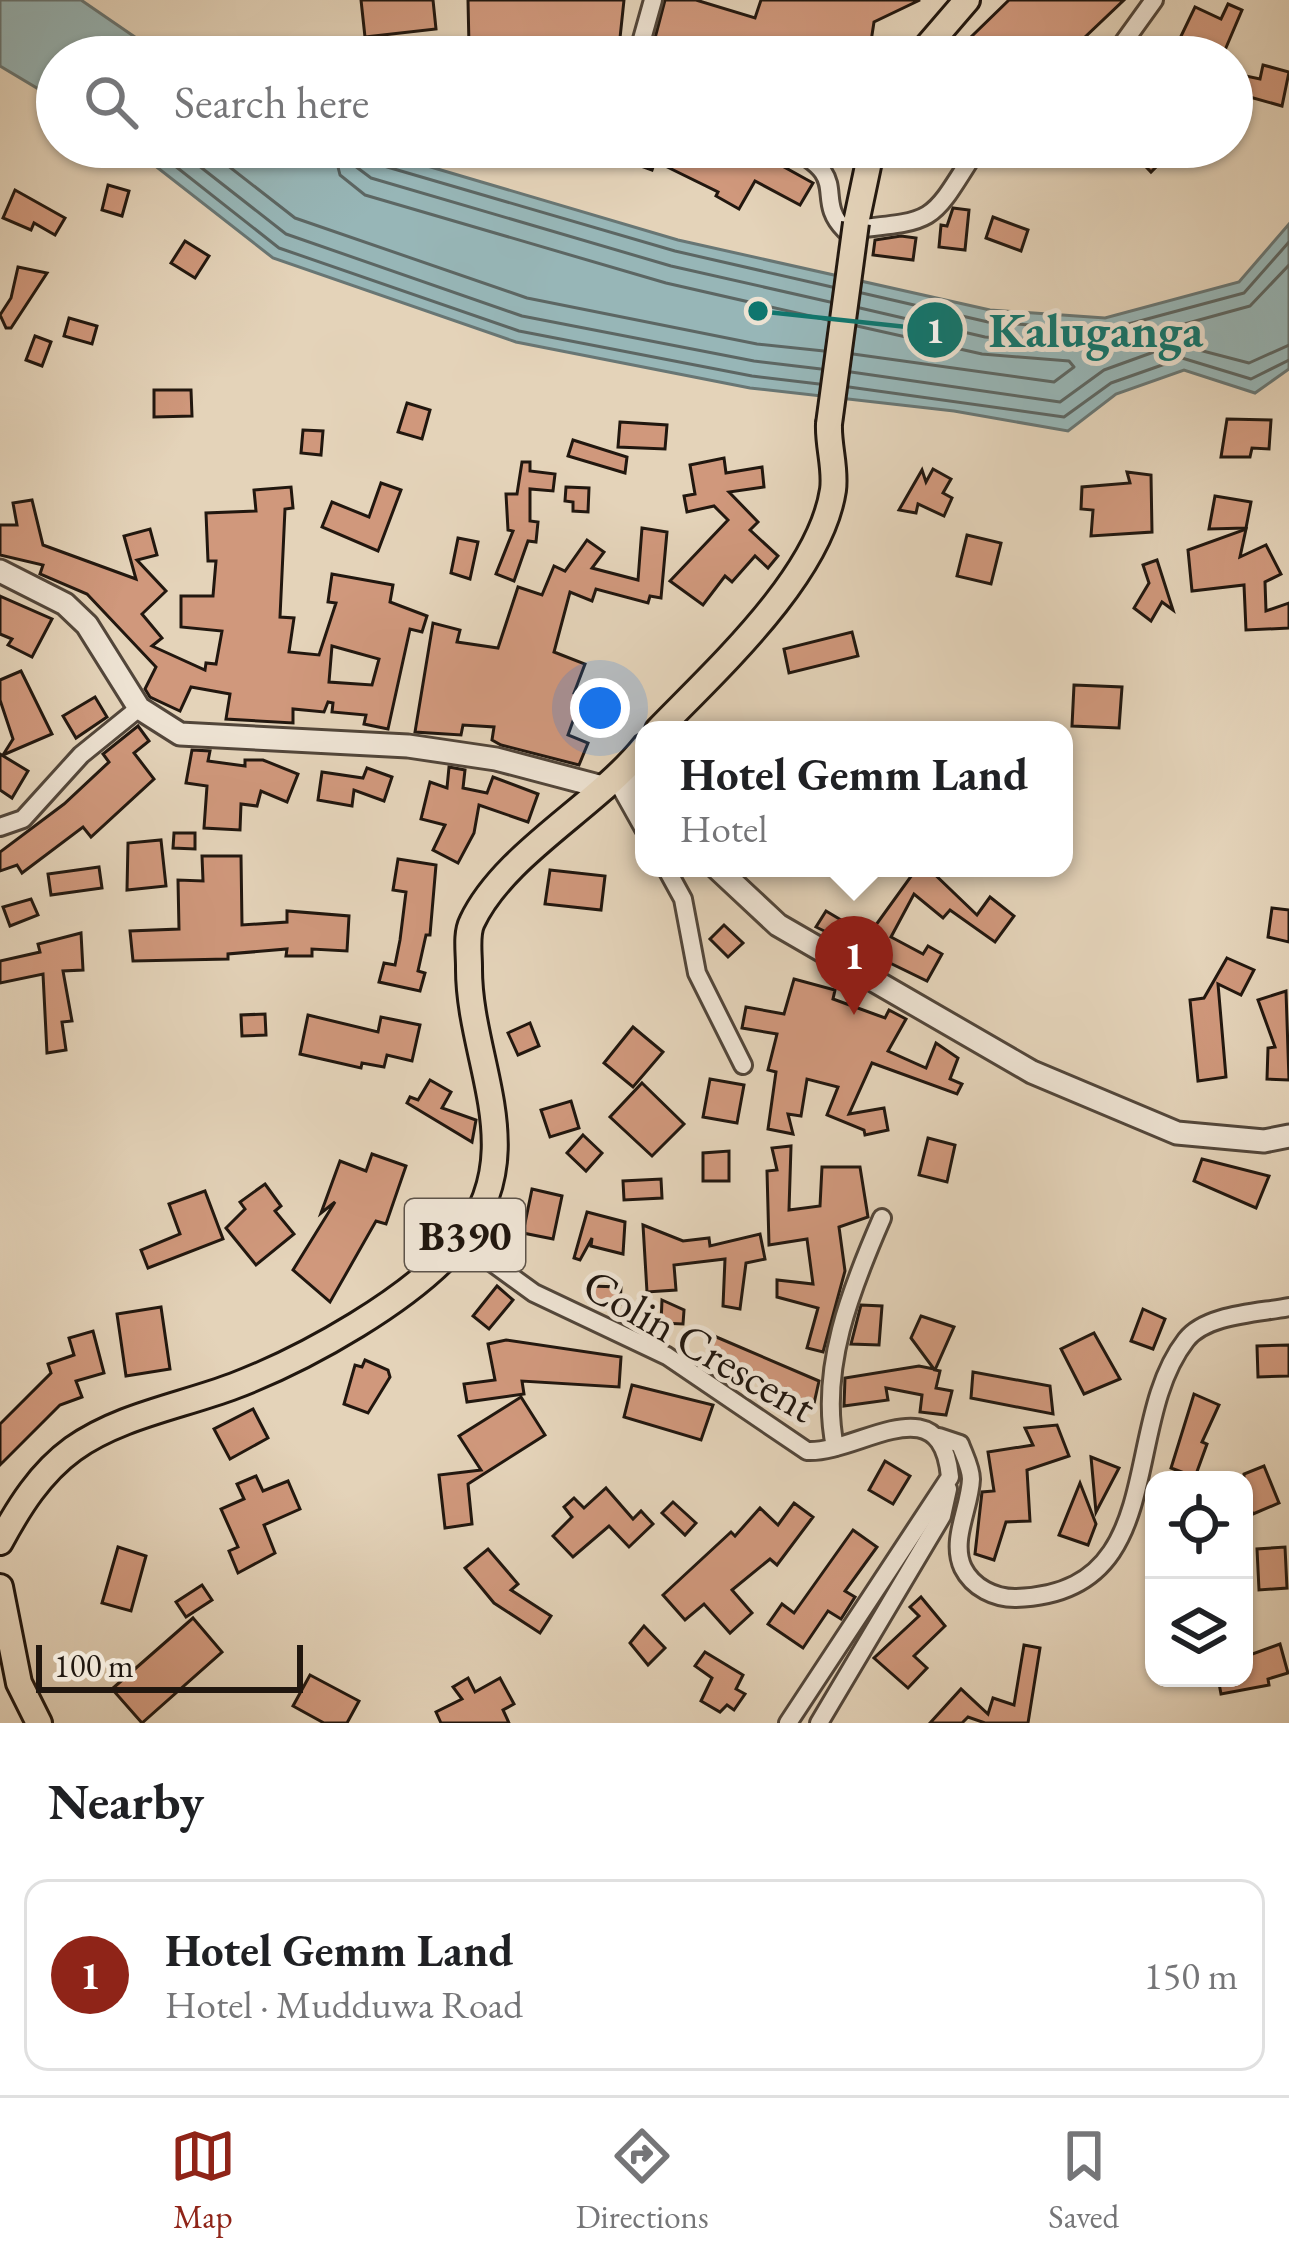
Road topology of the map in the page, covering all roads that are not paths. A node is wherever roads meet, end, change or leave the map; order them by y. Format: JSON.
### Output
{"nodes":[{"id":1,"x":653,"y":0,"type":"edge"},
{"id":2,"x":967,"y":0,"type":"edge"},
{"id":3,"x":1154,"y":0,"type":"edge"},
{"id":4,"x":643,"y":36,"type":"edge"},
{"id":5,"x":936,"y":36,"type":"edge"},
{"id":6,"x":1128,"y":36,"type":"edge"},
{"id":7,"x":823,"y":168,"type":"edge"},
{"id":8,"x":868,"y":168,"type":"edge"},
{"id":9,"x":965,"y":168,"type":"edge"},
{"id":10,"x":0,"y":571,"type":"edge"},
{"id":11,"x":140,"y":708,"type":"junction"},
{"id":12,"x":667,"y":721,"type":"edge"},
{"id":13,"x":635,"y":758,"type":"edge"},
{"id":14,"x":616,"y":780,"type":"junction"},
{"id":15,"x":635,"y":788,"type":"edge"},
{"id":16,"x":635,"y":813,"type":"edge"},
{"id":17,"x":0,"y":827,"type":"edge"},
{"id":18,"x":671,"y":877,"type":"edge"},
{"id":19,"x":727,"y":877,"type":"edge"},
{"id":20,"x":743,"y":1065,"type":"dead end"},
{"id":21,"x":1289,"y":1136,"type":"edge"},
{"id":22,"x":882,"y":1217,"type":"dead end"},
{"id":23,"x":461,"y":1240,"type":"junction"},
{"id":24,"x":1289,"y":1307,"type":"edge"},
{"id":25,"x":938,"y":1437,"type":"junction"},
{"id":26,"x":835,"y":1447,"type":"junction"},
{"id":27,"x":950,"y":1477,"type":"junction"},
{"id":28,"x":0,"y":1542,"type":"edge"},
{"id":29,"x":0,"y":1591,"type":"edge"},
{"id":30,"x":39,"y":1723,"type":"edge"},
{"id":31,"x":788,"y":1723,"type":"edge"},
{"id":32,"x":819,"y":1723,"type":"edge"}],
"edges":[{"from":1,"to":4,"type":"street"},
{"from":2,"to":5,"type":"main road"},
{"from":3,"to":6,"type":"street"},
{"from":7,"to":9,"type":"street"},
{"from":8,"to":12,"type":"main road","bridge":true},
{"from":10,"to":11,"type":"street"},
{"from":11,"to":14,"type":"street"},
{"from":11,"to":17,"type":"street"},
{"from":13,"to":14,"type":"main road","number":"B390"},
{"from":14,"to":15,"type":"street"},
{"from":14,"to":16,"type":"street"},
{"from":14,"to":23,"type":"main road","number":"B390"},
{"from":18,"to":20,"type":"street"},
{"from":19,"to":21,"type":"street"},
{"from":22,"to":26,"type":"street"},
{"from":23,"to":26,"type":"street","name":"Colin Crescent"},
{"from":23,"to":28,"type":"main road","number":"B390"},
{"from":24,"to":25,"type":"street"},
{"from":25,"to":26,"type":"street","name":"Colin Crescent"},
{"from":25,"to":27,"type":"street"},
{"from":27,"to":31,"type":"street"},
{"from":27,"to":32,"type":"street"},
{"from":29,"to":30,"type":"main road"}]}
